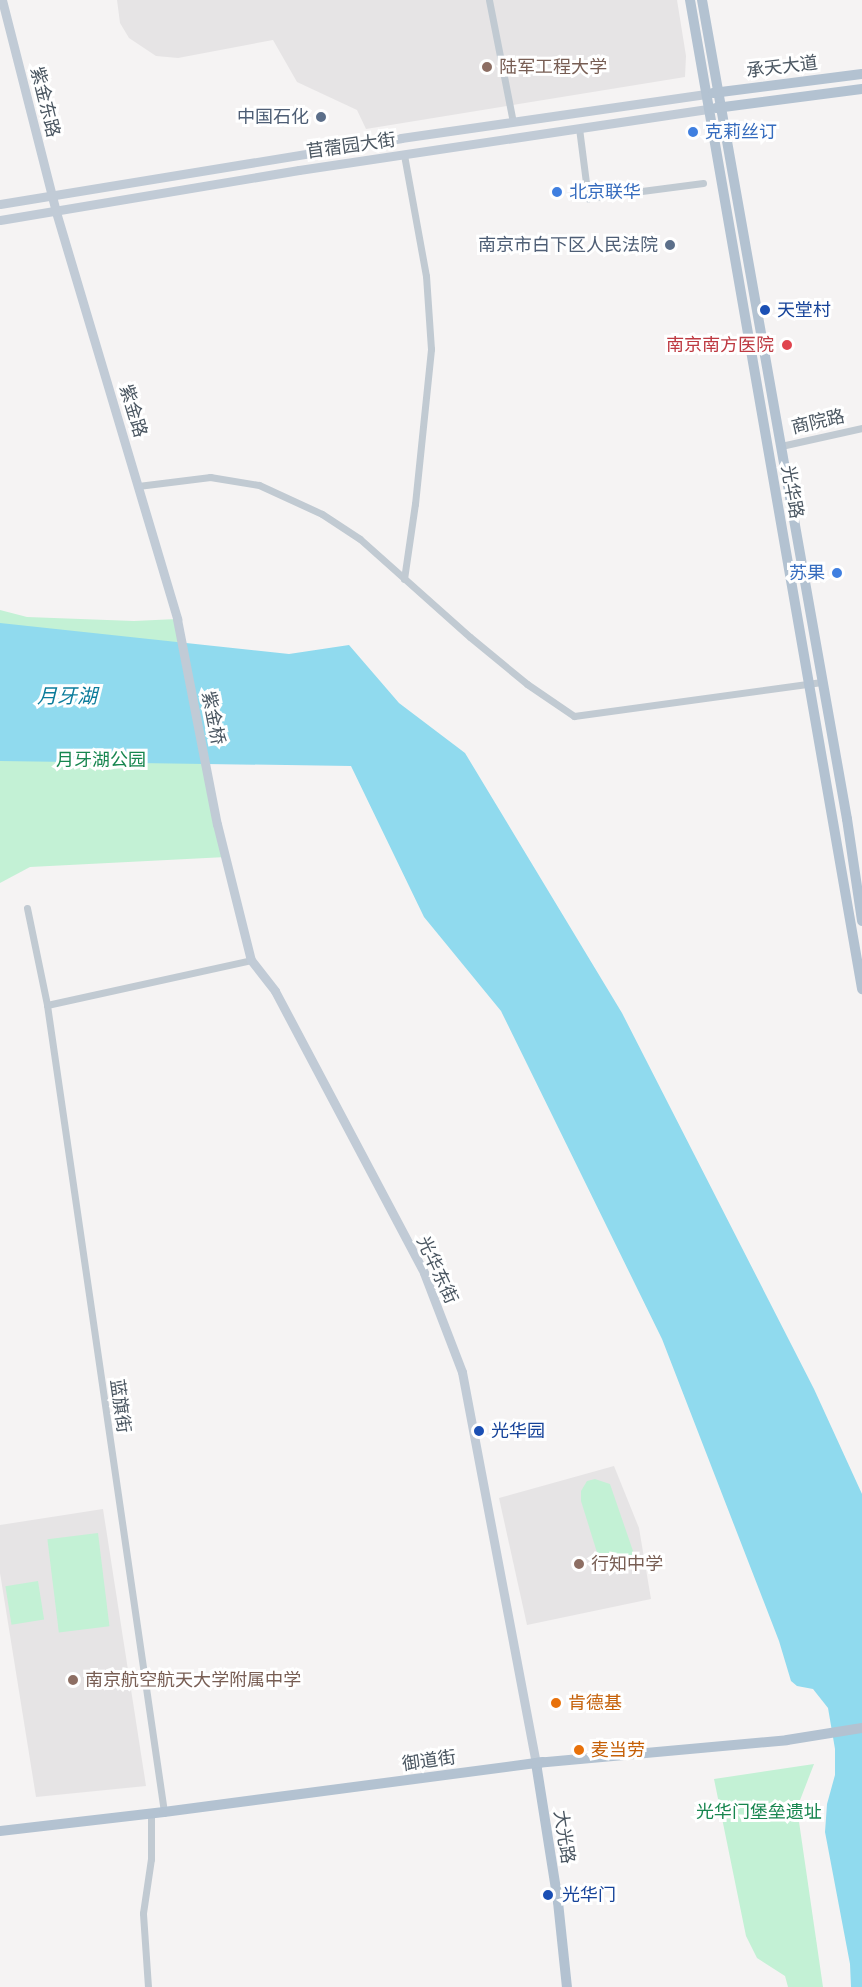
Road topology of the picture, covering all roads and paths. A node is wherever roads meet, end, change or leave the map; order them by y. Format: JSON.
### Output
{"nodes":[{"id":1,"x":2,"y":0,"type":"edge"},
{"id":2,"x":489,"y":0,"type":"edge"},
{"id":3,"x":690,"y":0,"type":"edge"},
{"id":4,"x":702,"y":0,"type":"edge"},
{"id":5,"x":862,"y":72,"type":"edge"},
{"id":6,"x":862,"y":90,"type":"edge"},
{"id":7,"x":718,"y":92,"type":"junction"},
{"id":8,"x":706,"y":94,"type":"junction"},
{"id":9,"x":721,"y":107,"type":"junction"},
{"id":10,"x":707,"y":109,"type":"junction"},
{"id":11,"x":513,"y":122,"type":"junction"},
{"id":12,"x":579,"y":128,"type":"junction"},
{"id":13,"x":404,"y":155,"type":"junction"},
{"id":14,"x":703,"y":183,"type":"dead end"},
{"id":15,"x":51,"y":196,"type":"junction"},
{"id":16,"x":0,"y":204,"type":"edge"},
{"id":17,"x":56,"y":212,"type":"junction"},
{"id":18,"x":0,"y":220,"type":"edge"},
{"id":19,"x":862,"y":428,"type":"edge"},
{"id":20,"x":781,"y":446,"type":"junction"},
{"id":21,"x":138,"y":486,"type":"junction"},
{"id":22,"x":404,"y":579,"type":"junction"},
{"id":23,"x":177,"y":619,"type":"joint"},
{"id":24,"x":810,"y":682,"type":"junction"},
{"id":25,"x":822,"y":682,"type":"junction"},
{"id":26,"x":218,"y":824,"type":"joint"},
{"id":27,"x":27,"y":908,"type":"dead end"},
{"id":28,"x":862,"y":921,"type":"edge"},
{"id":29,"x":250,"y":960,"type":"junction"},
{"id":30,"x":862,"y":989,"type":"edge"},
{"id":31,"x":47,"y":1005,"type":"junction"},
{"id":32,"x":862,"y":1728,"type":"edge"},
{"id":33,"x":536,"y":1763,"type":"junction"},
{"id":34,"x":164,"y":1812,"type":"junction"},
{"id":35,"x":151,"y":1814,"type":"junction"},
{"id":36,"x":0,"y":1831,"type":"edge"},
{"id":37,"x":556,"y":1890,"type":"joint"},
{"id":38,"x":148,"y":1987,"type":"edge"},
{"id":39,"x":567,"y":1987,"type":"edge"}],
"edges":[{"from":1,"to":15,"type":"street","name":"紫金东路"},
{"from":2,"to":11,"type":"street"},
{"from":3,"to":8,"type":"main road","name":"光华路"},
{"from":4,"to":7,"type":"main road","name":"光华路"},
{"from":5,"to":7,"type":"main road","name":"承天大道"},
{"from":6,"to":9,"type":"main road","name":"承天大道"},
{"from":7,"to":8,"type":"main road","name":"承天大道"},
{"from":7,"to":9,"type":"main road","name":"光华路"},
{"from":8,"to":10,"type":"main road","name":"光华路"},
{"from":8,"to":11,"type":"street","name":"苜蓿园大街"},
{"from":9,"to":10,"type":"main road","name":"承天大道"},
{"from":9,"to":20,"type":"main road","name":"光华路"},
{"from":10,"to":12,"type":"street","name":"苜蓿园大街"},
{"from":10,"to":24,"type":"main road","name":"光华路"},
{"from":11,"to":15,"type":"street","name":"苜蓿园大街"},
{"from":12,"to":13,"type":"street","name":"苜蓿园大街"},
{"from":12,"to":14,"type":"street"},
{"from":13,"to":17,"type":"street","name":"苜蓿园大街"},
{"from":13,"to":22,"type":"street"},
{"from":15,"to":16,"type":"street","name":"苜蓿园大街"},
{"from":15,"to":17,"type":"street","name":"紫金东路"},
{"from":17,"to":18,"type":"street","name":"苜蓿园大街"},
{"from":17,"to":21,"type":"street","name":"紫金路"},
{"from":19,"to":20,"type":"street","name":"商院路"},
{"from":20,"to":25,"type":"main road","name":"光华路"},
{"from":21,"to":22,"type":"street"},
{"from":21,"to":23,"type":"street","name":"紫金路"},
{"from":22,"to":24,"type":"street"},
{"from":23,"to":26,"type":"street","name":"紫金桥"},
{"from":24,"to":25,"type":"street"},
{"from":24,"to":30,"type":"main road","name":"光华路"},
{"from":25,"to":28,"type":"main road","name":"光华路"},
{"from":26,"to":29,"type":"street","name":"光华东街"},
{"from":27,"to":31,"type":"street","name":"蓝旗街"},
{"from":29,"to":31,"type":"street"},
{"from":29,"to":33,"type":"street","name":"光华东街"},
{"from":31,"to":34,"type":"street","name":"蓝旗街"},
{"from":32,"to":33,"type":"main road","name":"御道街"},
{"from":33,"to":34,"type":"main road","name":"御道街"},
{"from":33,"to":37,"type":"main road"},
{"from":34,"to":35,"type":"main road","name":"御道街"},
{"from":35,"to":36,"type":"main road","name":"御道街"},
{"from":35,"to":38,"type":"street"},
{"from":37,"to":39,"type":"street","name":"大光路"}]}
